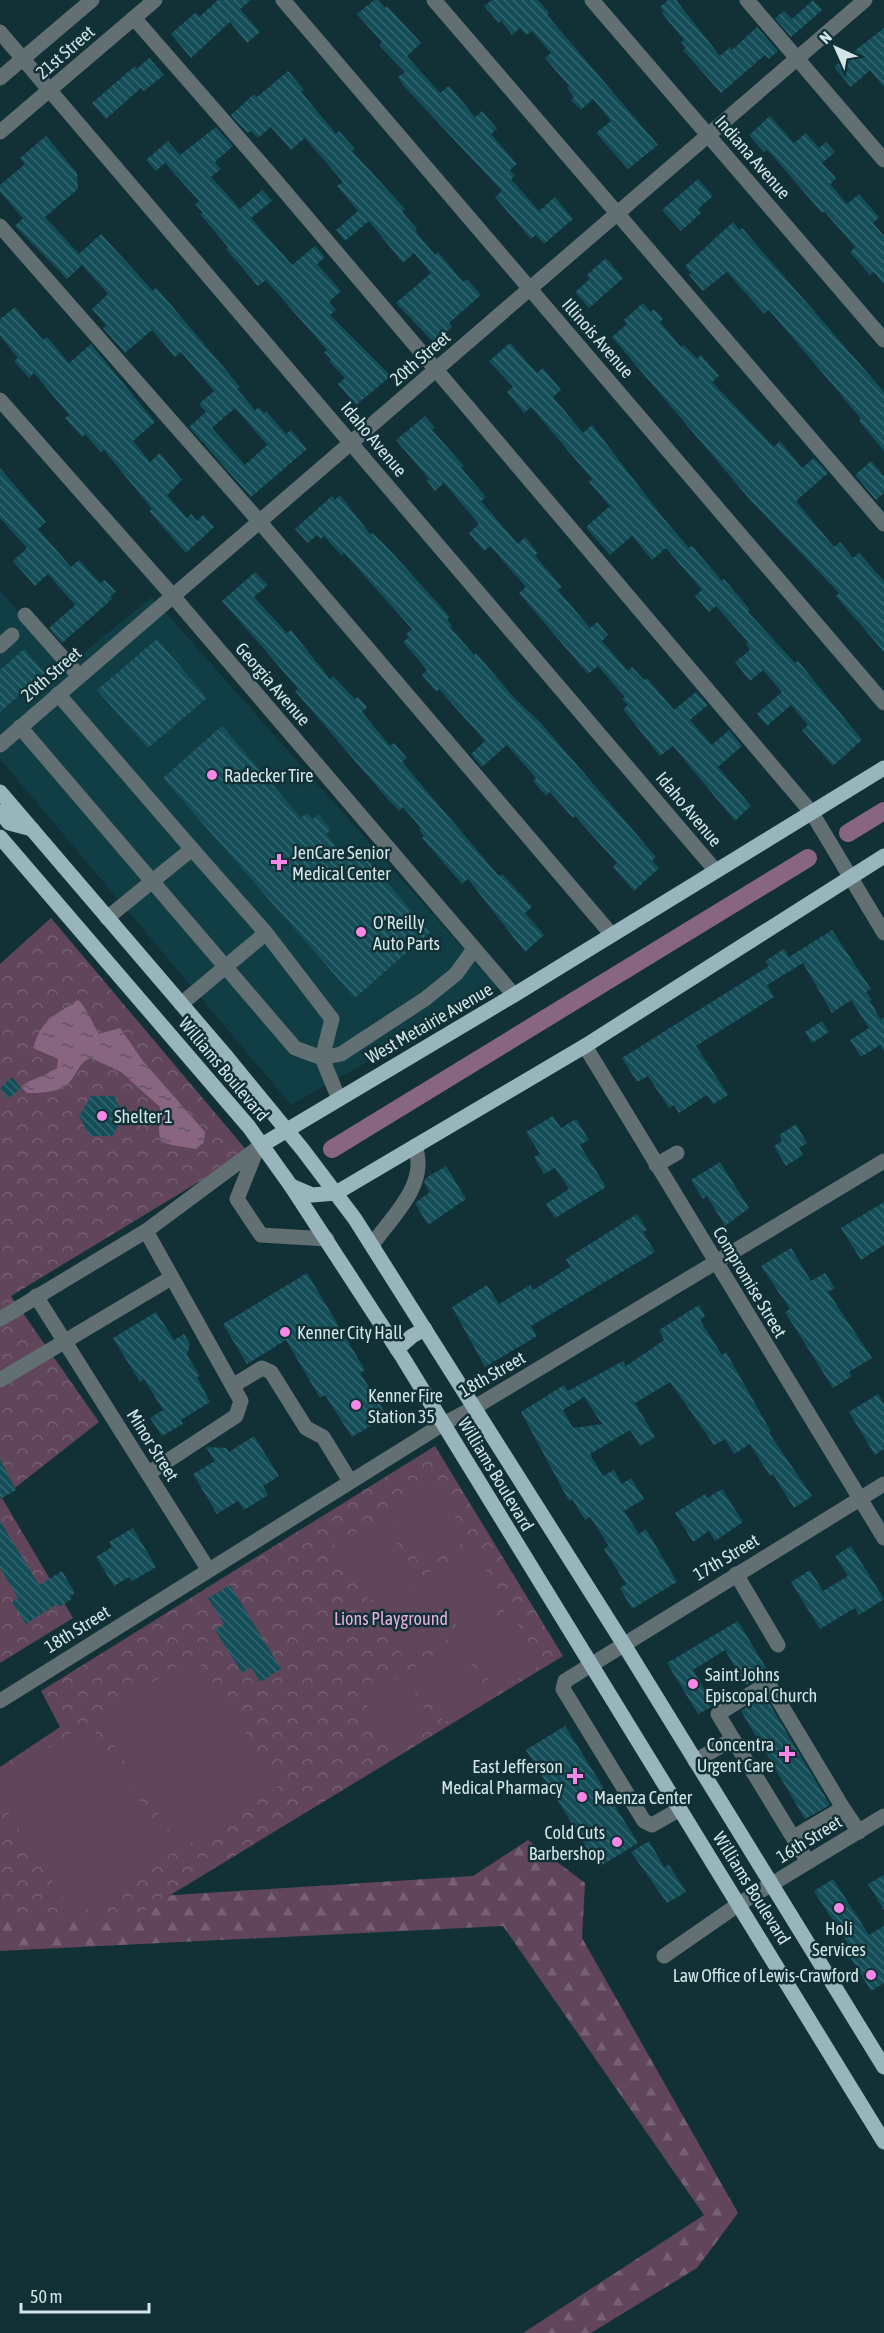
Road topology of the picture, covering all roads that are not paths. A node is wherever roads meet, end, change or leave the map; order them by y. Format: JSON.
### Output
{"nodes":[{"id":1,"x":92,"y":0,"type":"edge"},
{"id":2,"x":155,"y":0,"type":"edge"},
{"id":3,"x":283,"y":0,"type":"edge"},
{"id":4,"x":434,"y":0,"type":"edge"},
{"id":5,"x":592,"y":0,"type":"edge"},
{"id":6,"x":747,"y":0,"type":"edge"},
{"id":7,"x":866,"y":0,"type":"edge"},
{"id":8,"x":134,"y":18,"type":"junction"},
{"id":9,"x":0,"y":32,"type":"edge"},
{"id":10,"x":23,"y":59,"type":"junction"},
{"id":11,"x":798,"y":59,"type":"junction"},
{"id":12,"x":0,"y":78,"type":"edge"},
{"id":13,"x":50,"y":90,"type":"junction"},
{"id":14,"x":0,"y":132,"type":"edge"},
{"id":15,"x":709,"y":136,"type":"junction"},
{"id":16,"x":884,"y":160,"type":"edge"},
{"id":17,"x":617,"y":215,"type":"junction"},
{"id":18,"x":0,"y":226,"type":"edge"},
{"id":19,"x":531,"y":290,"type":"junction"},
{"id":20,"x":884,"y":340,"type":"edge"},
{"id":21,"x":437,"y":370,"type":"junction"},
{"id":22,"x":0,"y":400,"type":"edge"},
{"id":23,"x":352,"y":443,"type":"junction"},
{"id":24,"x":259,"y":522,"type":"junction"},
{"id":25,"x":884,"y":524,"type":"edge"},
{"id":26,"x":172,"y":595,"type":"junction"},
{"id":27,"x":25,"y":615,"type":"dead end"},
{"id":28,"x":12,"y":635,"type":"dead end"},
{"id":29,"x":0,"y":646,"type":"edge"},
{"id":30,"x":79,"y":676,"type":"junction"},
{"id":31,"x":58,"y":694,"type":"junction"},
{"id":32,"x":884,"y":703,"type":"edge"},
{"id":33,"x":20,"y":727,"type":"junction"},
{"id":34,"x":0,"y":745,"type":"edge"},
{"id":35,"x":884,"y":768,"type":"edge"},
{"id":36,"x":0,"y":792,"type":"edge"},
{"id":37,"x":0,"y":812,"type":"edge"},
{"id":38,"x":812,"y":813,"type":"junction"},
{"id":39,"x":32,"y":829,"type":"junction"},
{"id":40,"x":0,"y":837,"type":"edge"},
{"id":41,"x":192,"y":849,"type":"junction"},
{"id":42,"x":884,"y":856,"type":"edge"},
{"id":43,"x":717,"y":871,"type":"junction"},
{"id":44,"x":850,"y":877,"type":"junction"},
{"id":45,"x":151,"y":881,"type":"junction"},
{"id":46,"x":107,"y":918,"type":"junction"},
{"id":47,"x":266,"y":933,"type":"junction"},
{"id":48,"x":884,"y":933,"type":"edge"},
{"id":49,"x":612,"y":935,"type":"junction"},
{"id":50,"x":474,"y":949,"type":"junction"},
{"id":51,"x":225,"y":967,"type":"junction"},
{"id":52,"x":514,"y":995,"type":"junction"},
{"id":53,"x":181,"y":1004,"type":"junction"},
{"id":54,"x":585,"y":1046,"type":"junction"},
{"id":55,"x":322,"y":1058,"type":"junction"},
{"id":56,"x":339,"y":1098,"type":"junction"},
{"id":57,"x":286,"y":1130,"type":"junction"},
{"id":58,"x":415,"y":1146,"type":"junction"},
{"id":59,"x":259,"y":1147,"type":"junction"},
{"id":60,"x":677,"y":1153,"type":"dead end"},
{"id":61,"x":884,"y":1161,"type":"edge"},
{"id":62,"x":656,"y":1165,"type":"junction"},
{"id":63,"x":291,"y":1186,"type":"junction"},
{"id":64,"x":336,"y":1193,"type":"junction"},
{"id":65,"x":146,"y":1231,"type":"junction"},
{"id":66,"x":327,"y":1239,"type":"junction"},
{"id":67,"x":372,"y":1245,"type":"junction"},
{"id":68,"x":715,"y":1263,"type":"junction"},
{"id":69,"x":171,"y":1278,"type":"junction"},
{"id":70,"x":36,"y":1296,"type":"junction"},
{"id":71,"x":0,"y":1319,"type":"edge"},
{"id":72,"x":425,"y":1329,"type":"junction"},
{"id":73,"x":65,"y":1341,"type":"junction"},
{"id":74,"x":397,"y":1349,"type":"junction"},
{"id":75,"x":0,"y":1380,"type":"edge"},
{"id":76,"x":234,"y":1385,"type":"junction"},
{"id":77,"x":475,"y":1407,"type":"junction"},
{"id":78,"x":442,"y":1424,"type":"junction"},
{"id":79,"x":148,"y":1473,"type":"junction"},
{"id":80,"x":350,"y":1481,"type":"junction"},
{"id":81,"x":884,"y":1484,"type":"edge"},
{"id":82,"x":860,"y":1498,"type":"junction"},
{"id":83,"x":884,"y":1538,"type":"edge"},
{"id":84,"x":208,"y":1569,"type":"junction"},
{"id":85,"x":736,"y":1574,"type":"junction"},
{"id":86,"x":623,"y":1644,"type":"junction"},
{"id":87,"x":778,"y":1645,"type":"dead end"},
{"id":88,"x":589,"y":1664,"type":"junction"},
{"id":89,"x":0,"y":1701,"type":"edge"},
{"id":90,"x":733,"y":1739,"type":"junction"},
{"id":91,"x":695,"y":1761,"type":"junction"},
{"id":92,"x":843,"y":1808,"type":"junction"},
{"id":93,"x":680,"y":1809,"type":"junction"},
{"id":94,"x":884,"y":1816,"type":"edge"},
{"id":95,"x":859,"y":1832,"type":"junction"},
{"id":96,"x":794,"y":1837,"type":"junction"},
{"id":97,"x":808,"y":1862,"type":"junction"},
{"id":98,"x":771,"y":1885,"type":"junction"},
{"id":99,"x":739,"y":1904,"type":"junction"},
{"id":100,"x":664,"y":1956,"type":"dead end"},
{"id":101,"x":884,"y":2067,"type":"edge"},
{"id":102,"x":884,"y":2142,"type":"edge"}],
"edges":[{"from":1,"to":10,"type":"street","name":"21st Street"},
{"from":2,"to":8,"type":"street","name":"21st Street"},
{"from":3,"to":19,"type":"street","name":"Illinois Avenue"},
{"from":4,"to":17,"type":"street"},
{"from":5,"to":15,"type":"street","name":"Indiana Avenue"},
{"from":6,"to":11,"type":"street"},
{"from":7,"to":11,"type":"street","name":"20th Street"},
{"from":8,"to":13,"type":"street","name":"21st Street"},
{"from":8,"to":21,"type":"street"},
{"from":9,"to":10,"type":"street","name":"Idaho Avenue"},
{"from":10,"to":12,"type":"street","name":"21st Street"},
{"from":10,"to":13,"type":"street","name":"Idaho Avenue"},
{"from":11,"to":15,"type":"street","name":"20th Street"},
{"from":11,"to":16,"type":"street"},
{"from":13,"to":14,"type":"street","name":"21st Street"},
{"from":13,"to":23,"type":"street","name":"Idaho Avenue"},
{"from":15,"to":17,"type":"street","name":"20th Street"},
{"from":15,"to":20,"type":"street","name":"Indiana Avenue"},
{"from":17,"to":19,"type":"street","name":"20th Street"},
{"from":17,"to":25,"type":"street"},
{"from":18,"to":24,"type":"street"},
{"from":19,"to":21,"type":"street","name":"20th Street"},
{"from":19,"to":32,"type":"street","name":"Illinois Avenue"},
{"from":21,"to":23,"type":"street","name":"20th Street"},
{"from":21,"to":38,"type":"street"},
{"from":22,"to":26,"type":"street","name":"Georgia Avenue"},
{"from":23,"to":24,"type":"street","name":"20th Street"},
{"from":23,"to":43,"type":"street","name":"Idaho Avenue"},
{"from":24,"to":26,"type":"street","name":"20th Street"},
{"from":24,"to":49,"type":"street"},
{"from":26,"to":30,"type":"street","name":"20th Street"},
{"from":26,"to":50,"type":"street","name":"Georgia Avenue"},
{"from":27,"to":30,"type":"street"},
{"from":28,"to":29,"type":"street"},
{"from":30,"to":31,"type":"street","name":"20th Street"},
{"from":31,"to":33,"type":"street","name":"20th Street"},
{"from":31,"to":41,"type":"street"},
{"from":33,"to":34,"type":"street","name":"20th Street"},
{"from":33,"to":45,"type":"street"},
{"from":35,"to":38,"type":"main road","name":"West Metairie Avenue"},
{"from":36,"to":39,"type":"main road","name":"Williams Boulevard"},
{"from":37,"to":39,"type":"main road"},
{"from":38,"to":43,"type":"main road","name":"West Metairie Avenue"},
{"from":38,"to":44,"type":"street"},
{"from":39,"to":46,"type":"main road","name":"Williams Boulevard"},
{"from":40,"to":59,"type":"main road","name":"Williams Boulevard"},
{"from":41,"to":45,"type":"street"},
{"from":41,"to":47,"type":"street"},
{"from":42,"to":44,"type":"main road"},
{"from":43,"to":49,"type":"main road","name":"West Metairie Avenue"},
{"from":44,"to":48,"type":"street"},
{"from":44,"to":54,"type":"main road"},
{"from":45,"to":46,"type":"street"},
{"from":45,"to":51,"type":"street"},
{"from":46,"to":53,"type":"main road","name":"Williams Boulevard"},
{"from":47,"to":51,"type":"street"},
{"from":47,"to":55,"type":"street"},
{"from":49,"to":52,"type":"main road","name":"West Metairie Avenue"},
{"from":50,"to":52,"type":"street","name":"Georgia Avenue"},
{"from":50,"to":55,"type":"street"},
{"from":51,"to":53,"type":"street"},
{"from":51,"to":55,"type":"street"},
{"from":52,"to":56,"type":"main road","name":"West Metairie Avenue"},
{"from":53,"to":57,"type":"main road","name":"Williams Boulevard"},
{"from":54,"to":58,"type":"main road"},
{"from":54,"to":62,"type":"street","name":"Compromise Street"},
{"from":55,"to":56,"type":"street"},
{"from":56,"to":57,"type":"main road","name":"West Metairie Avenue"},
{"from":57,"to":59,"type":"main road","name":"West Metairie Avenue"},
{"from":57,"to":64,"type":"main road","name":"Williams Boulevard"},
{"from":58,"to":64,"type":"main road"},
{"from":58,"to":67,"type":"street"},
{"from":59,"to":63,"type":"main road","name":"Williams Boulevard"},
{"from":59,"to":65,"type":"street","name":"West Metairie Avenue"},
{"from":59,"to":66,"type":"street"},
{"from":60,"to":62,"type":"street"},
{"from":61,"to":68,"type":"street","name":"18th Street"},
{"from":62,"to":68,"type":"street","name":"Compromise Street"},
{"from":63,"to":64,"type":"main road"},
{"from":63,"to":66,"type":"main road","name":"Williams Boulevard"},
{"from":64,"to":67,"type":"main road","name":"Williams Boulevard"},
{"from":65,"to":69,"type":"street"},
{"from":65,"to":70,"type":"street","name":"West Metairie Avenue"},
{"from":66,"to":74,"type":"main road","name":"Williams Boulevard"},
{"from":67,"to":72,"type":"main road","name":"Williams Boulevard"},
{"from":68,"to":77,"type":"street","name":"18th Street"},
{"from":68,"to":82,"type":"street","name":"Compromise Street"},
{"from":69,"to":73,"type":"street"},
{"from":69,"to":76,"type":"street"},
{"from":70,"to":71,"type":"street","name":"West Metairie Avenue"},
{"from":70,"to":73,"type":"street","name":"Minor Street"},
{"from":72,"to":74,"type":"main road"},
{"from":72,"to":77,"type":"main road","name":"Williams Boulevard"},
{"from":73,"to":75,"type":"street"},
{"from":73,"to":79,"type":"street","name":"Minor Street"},
{"from":74,"to":78,"type":"main road","name":"Williams Boulevard"},
{"from":76,"to":79,"type":"street"},
{"from":76,"to":80,"type":"street"},
{"from":77,"to":78,"type":"street","name":"18th Street"},
{"from":77,"to":86,"type":"main road","name":"Williams Boulevard"},
{"from":78,"to":80,"type":"street","name":"18th Street"},
{"from":78,"to":88,"type":"main road","name":"Williams Boulevard"},
{"from":79,"to":84,"type":"street","name":"Minor Street"},
{"from":80,"to":84,"type":"street","name":"18th Street"},
{"from":81,"to":82,"type":"street","name":"17th Street"},
{"from":82,"to":83,"type":"street","name":"Compromise Street"},
{"from":82,"to":85,"type":"street","name":"17th Street"},
{"from":84,"to":89,"type":"street","name":"18th Street"},
{"from":85,"to":86,"type":"street","name":"17th Street"},
{"from":85,"to":87,"type":"street"},
{"from":86,"to":88,"type":"street","name":"17th Street"},
{"from":86,"to":91,"type":"main road","name":"Williams Boulevard"},
{"from":88,"to":93,"type":"main road","name":"Williams Boulevard"},
{"from":88,"to":93,"type":"street","name":"17th Street"},
{"from":90,"to":91,"type":"street"},
{"from":90,"to":92,"type":"street"},
{"from":90,"to":96,"type":"street"},
{"from":91,"to":98,"type":"main road","name":"Williams Boulevard"},
{"from":92,"to":95,"type":"street"},
{"from":92,"to":96,"type":"street"},
{"from":93,"to":99,"type":"main road","name":"Williams Boulevard"},
{"from":94,"to":95,"type":"street","name":"16th Street"},
{"from":95,"to":97,"type":"street","name":"16th Street"},
{"from":96,"to":97,"type":"street"},
{"from":97,"to":98,"type":"street","name":"16th Street"},
{"from":98,"to":99,"type":"street","name":"16th Street"},
{"from":98,"to":101,"type":"main road","name":"Williams Boulevard"},
{"from":99,"to":100,"type":"street","name":"16th Street"},
{"from":99,"to":102,"type":"main road","name":"Williams Boulevard"}]}
